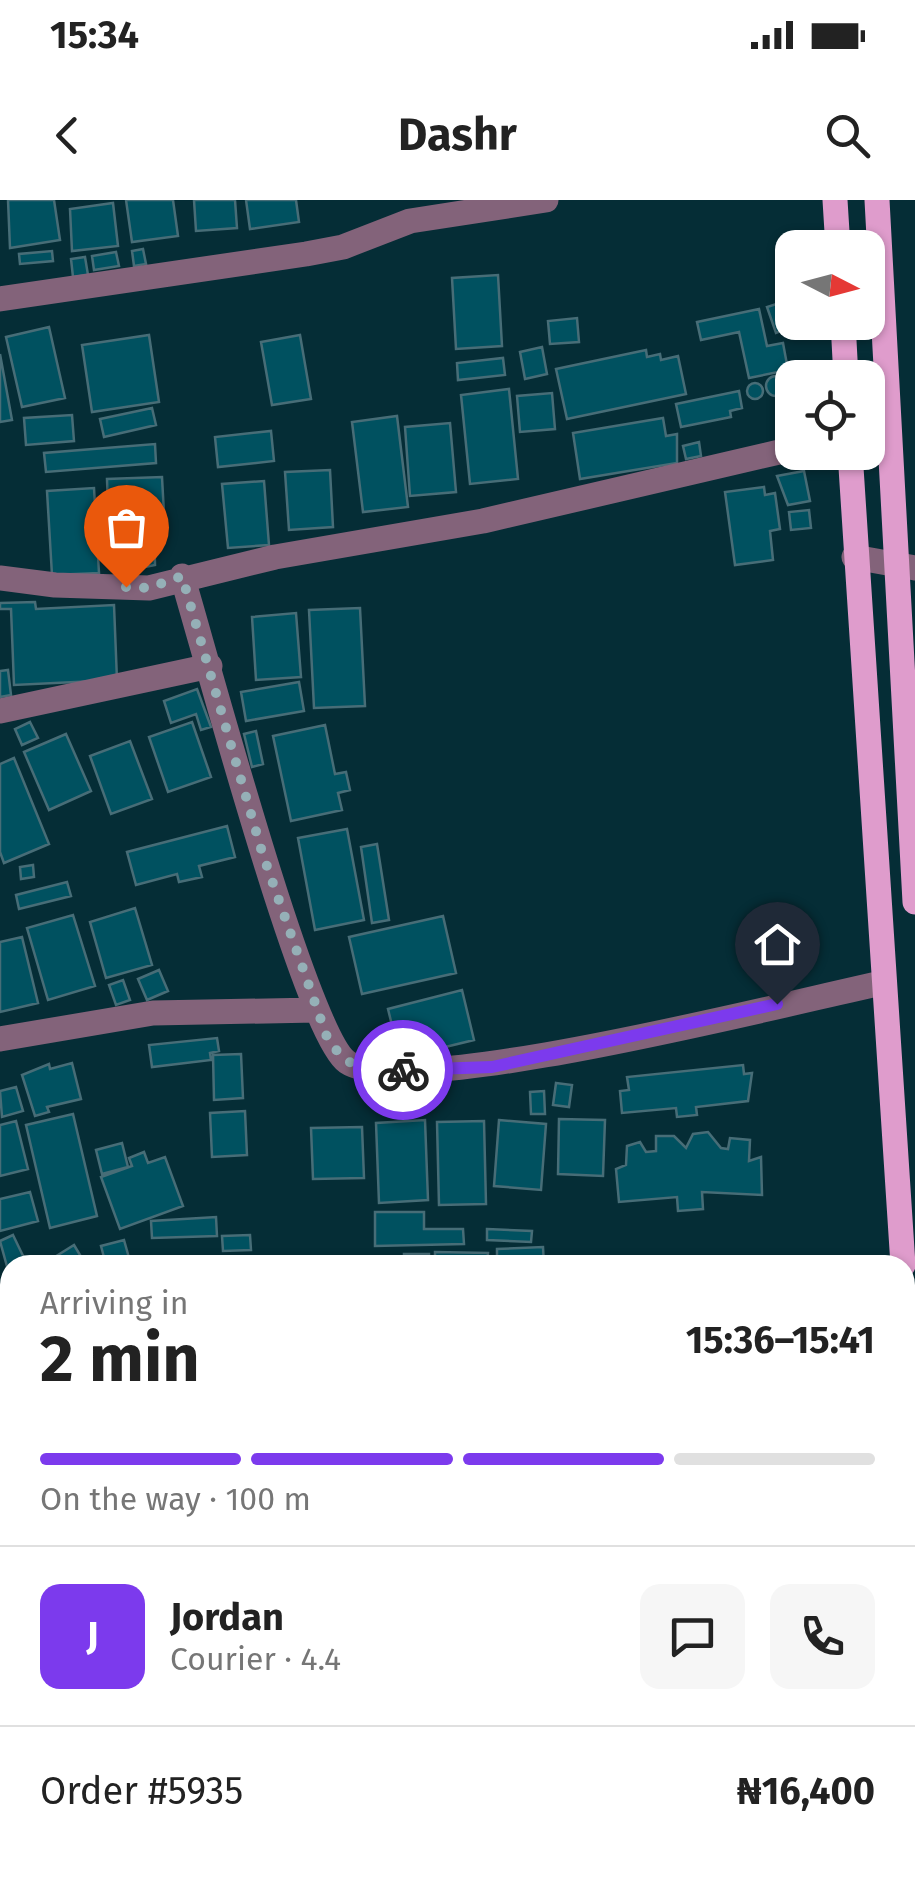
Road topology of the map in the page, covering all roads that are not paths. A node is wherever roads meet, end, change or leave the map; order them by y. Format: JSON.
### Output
{"nodes":[{"id":1,"x":546,"y":200,"type":"edge"},
{"id":2,"x":835,"y":200,"type":"edge"},
{"id":3,"x":877,"y":200,"type":"edge"},
{"id":4,"x":837,"y":230,"type":"edge"},
{"id":5,"x":0,"y":299,"type":"edge"},
{"id":6,"x":775,"y":453,"type":"edge"},
{"id":7,"x":851,"y":470,"type":"edge"},
{"id":8,"x":854,"y":556,"type":"junction"},
{"id":9,"x":907,"y":566,"type":"edge"},
{"id":10,"x":182,"y":576,"type":"junction"},
{"id":11,"x":0,"y":578,"type":"edge"},
{"id":12,"x":210,"y":666,"type":"junction"},
{"id":13,"x":0,"y":711,"type":"edge"},
{"id":14,"x":915,"y":902,"type":"edge"},
{"id":15,"x":882,"y":983,"type":"junction"},
{"id":16,"x":316,"y":1010,"type":"junction"},
{"id":17,"x":0,"y":1040,"type":"edge"},
{"id":18,"x":902,"y":1255,"type":"edge"}],
"edges":[{"from":1,"to":5,"type":"street"},
{"from":2,"to":4,"type":"main road"},
{"from":3,"to":9,"type":"main road"},
{"from":6,"to":10,"type":"street"},
{"from":7,"to":8,"type":"main road"},
{"from":8,"to":9,"type":"street"},
{"from":8,"to":15,"type":"main road"},
{"from":9,"to":14,"type":"main road"},
{"from":10,"to":11,"type":"street"},
{"from":10,"to":12,"type":"street"},
{"from":12,"to":13,"type":"street"},
{"from":12,"to":16,"type":"street"},
{"from":15,"to":16,"type":"street"},
{"from":15,"to":18,"type":"main road"},
{"from":16,"to":17,"type":"street"}]}
